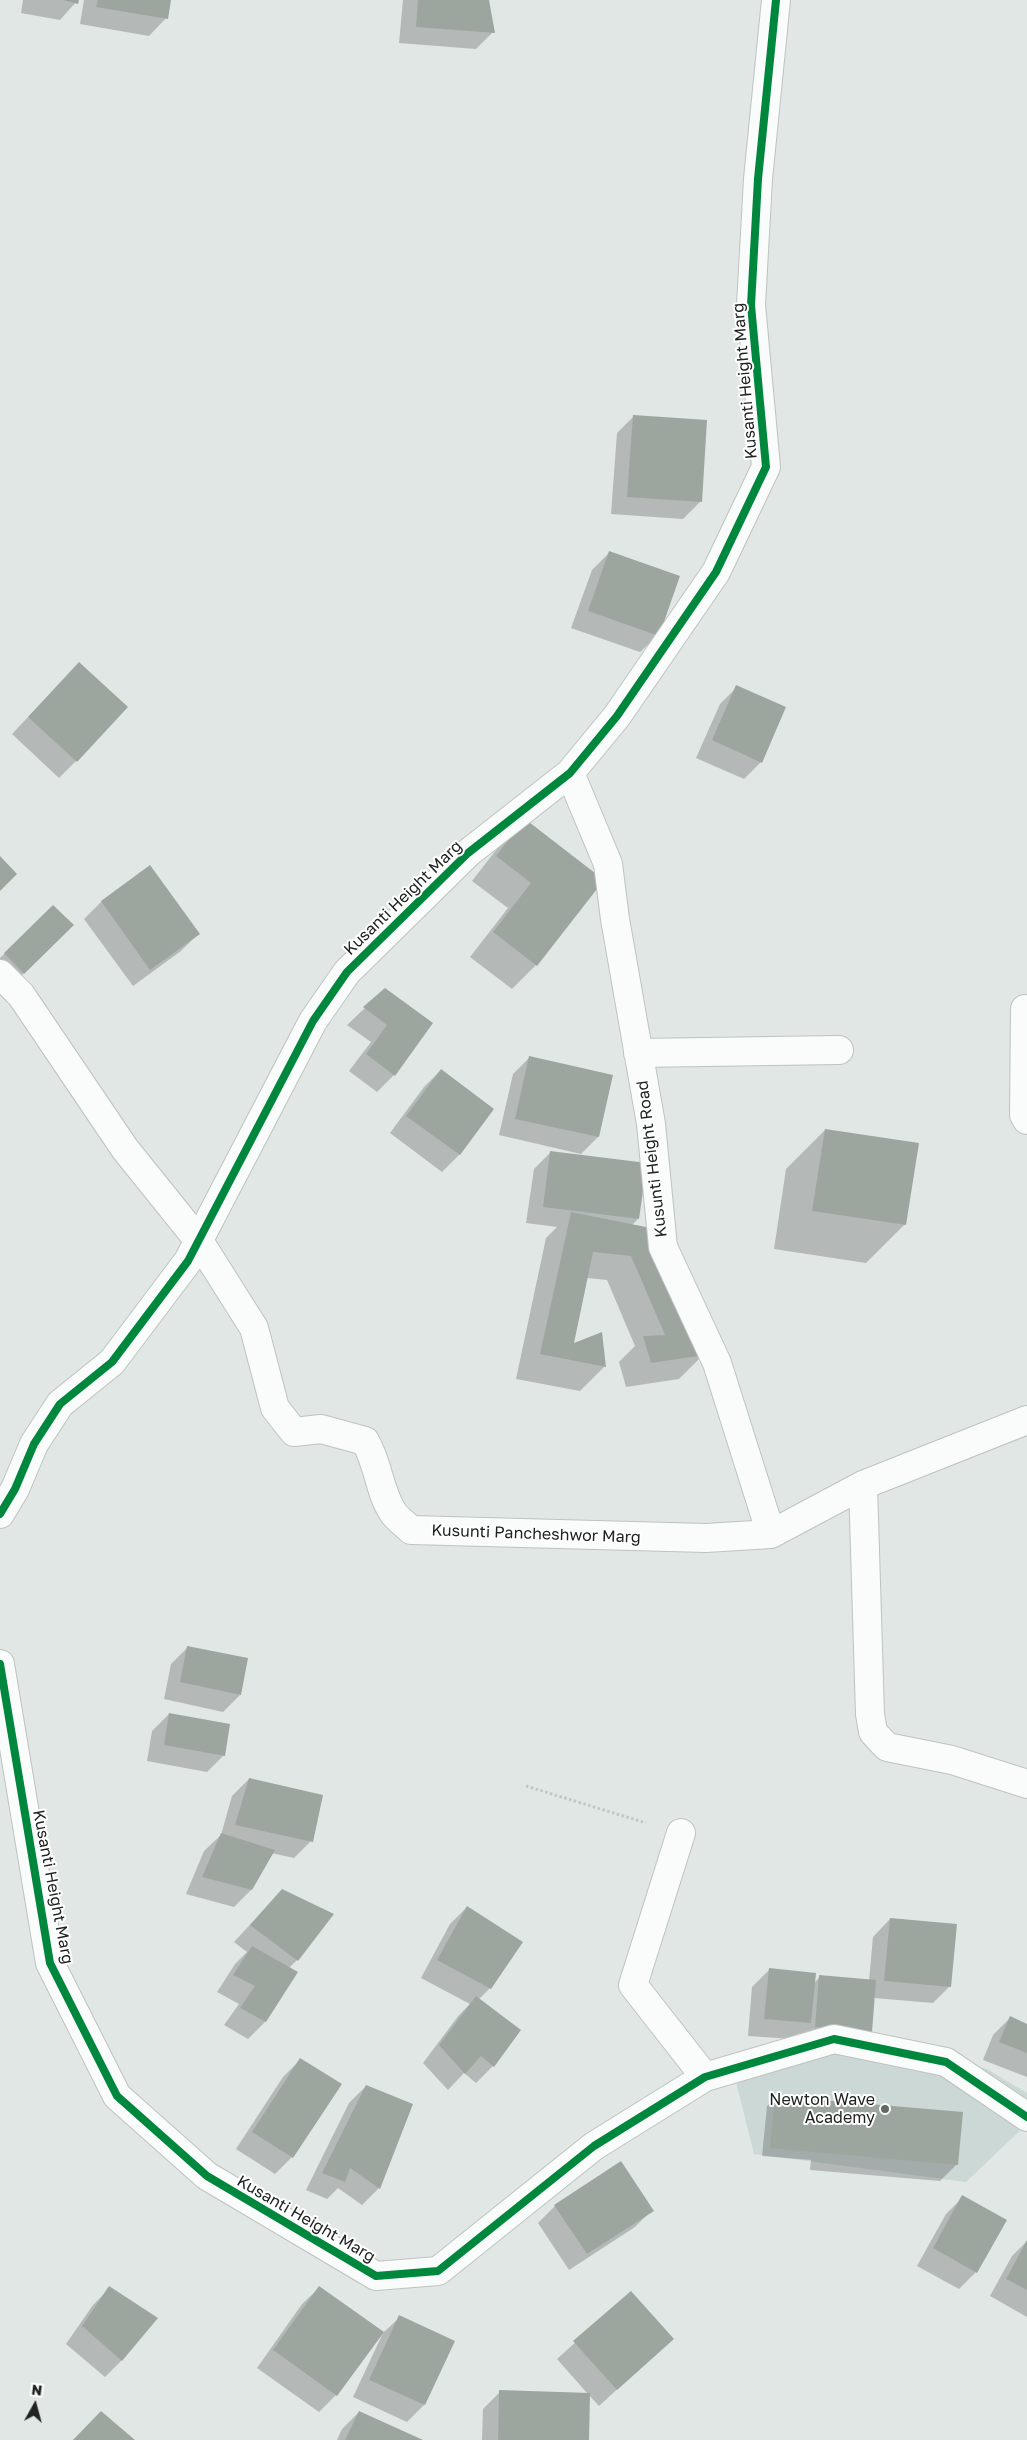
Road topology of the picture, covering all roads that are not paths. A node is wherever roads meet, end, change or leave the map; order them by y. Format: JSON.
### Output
{"nodes":[{"id":1,"x":776,"y":0,"type":"edge"},
{"id":2,"x":570,"y":773,"type":"junction"},
{"id":3,"x":0,"y":974,"type":"edge"},
{"id":4,"x":1025,"y":1009,"type":"dead end"},
{"id":5,"x":839,"y":1050,"type":"dead end"},
{"id":6,"x":638,"y":1053,"type":"junction"},
{"id":7,"x":1027,"y":1120,"type":"edge"},
{"id":8,"x":200,"y":1241,"type":"junction"},
{"id":9,"x":1027,"y":1420,"type":"edge"},
{"id":10,"x":863,"y":1486,"type":"junction"},
{"id":11,"x":0,"y":1514,"type":"edge"},
{"id":12,"x":771,"y":1534,"type":"junction"},
{"id":13,"x":0,"y":1664,"type":"edge"},
{"id":14,"x":1027,"y":1784,"type":"edge"},
{"id":15,"x":681,"y":1833,"type":"road end"},
{"id":16,"x":706,"y":2077,"type":"junction"},
{"id":17,"x":1027,"y":2117,"type":"edge"}],
"edges":[{"from":1,"to":2,"type":"street","name":"Kusanti Height Marg"},
{"from":2,"to":6,"type":"street","name":"Kusunti Height Road"},
{"from":2,"to":8,"type":"street","name":"Kusanti Height Marg"},
{"from":3,"to":8,"type":"street"},
{"from":4,"to":7,"type":"street"},
{"from":5,"to":6,"type":"street"},
{"from":6,"to":12,"type":"street","name":"Kusunti Height Road"},
{"from":8,"to":11,"type":"street","name":"Kusanti Height Marg"},
{"from":8,"to":12,"type":"street","name":"Kusunti Pancheshwor Marg"},
{"from":9,"to":10,"type":"street","name":"Kusunti Pancheshwor Marg"},
{"from":10,"to":12,"type":"street","name":"Kusunti Pancheshwor Marg"},
{"from":10,"to":14,"type":"street"},
{"from":13,"to":16,"type":"street","name":"Kusanti Height Marg"},
{"from":15,"to":16,"type":"street"},
{"from":16,"to":17,"type":"street","name":"Kusanti Height Marg"}]}
